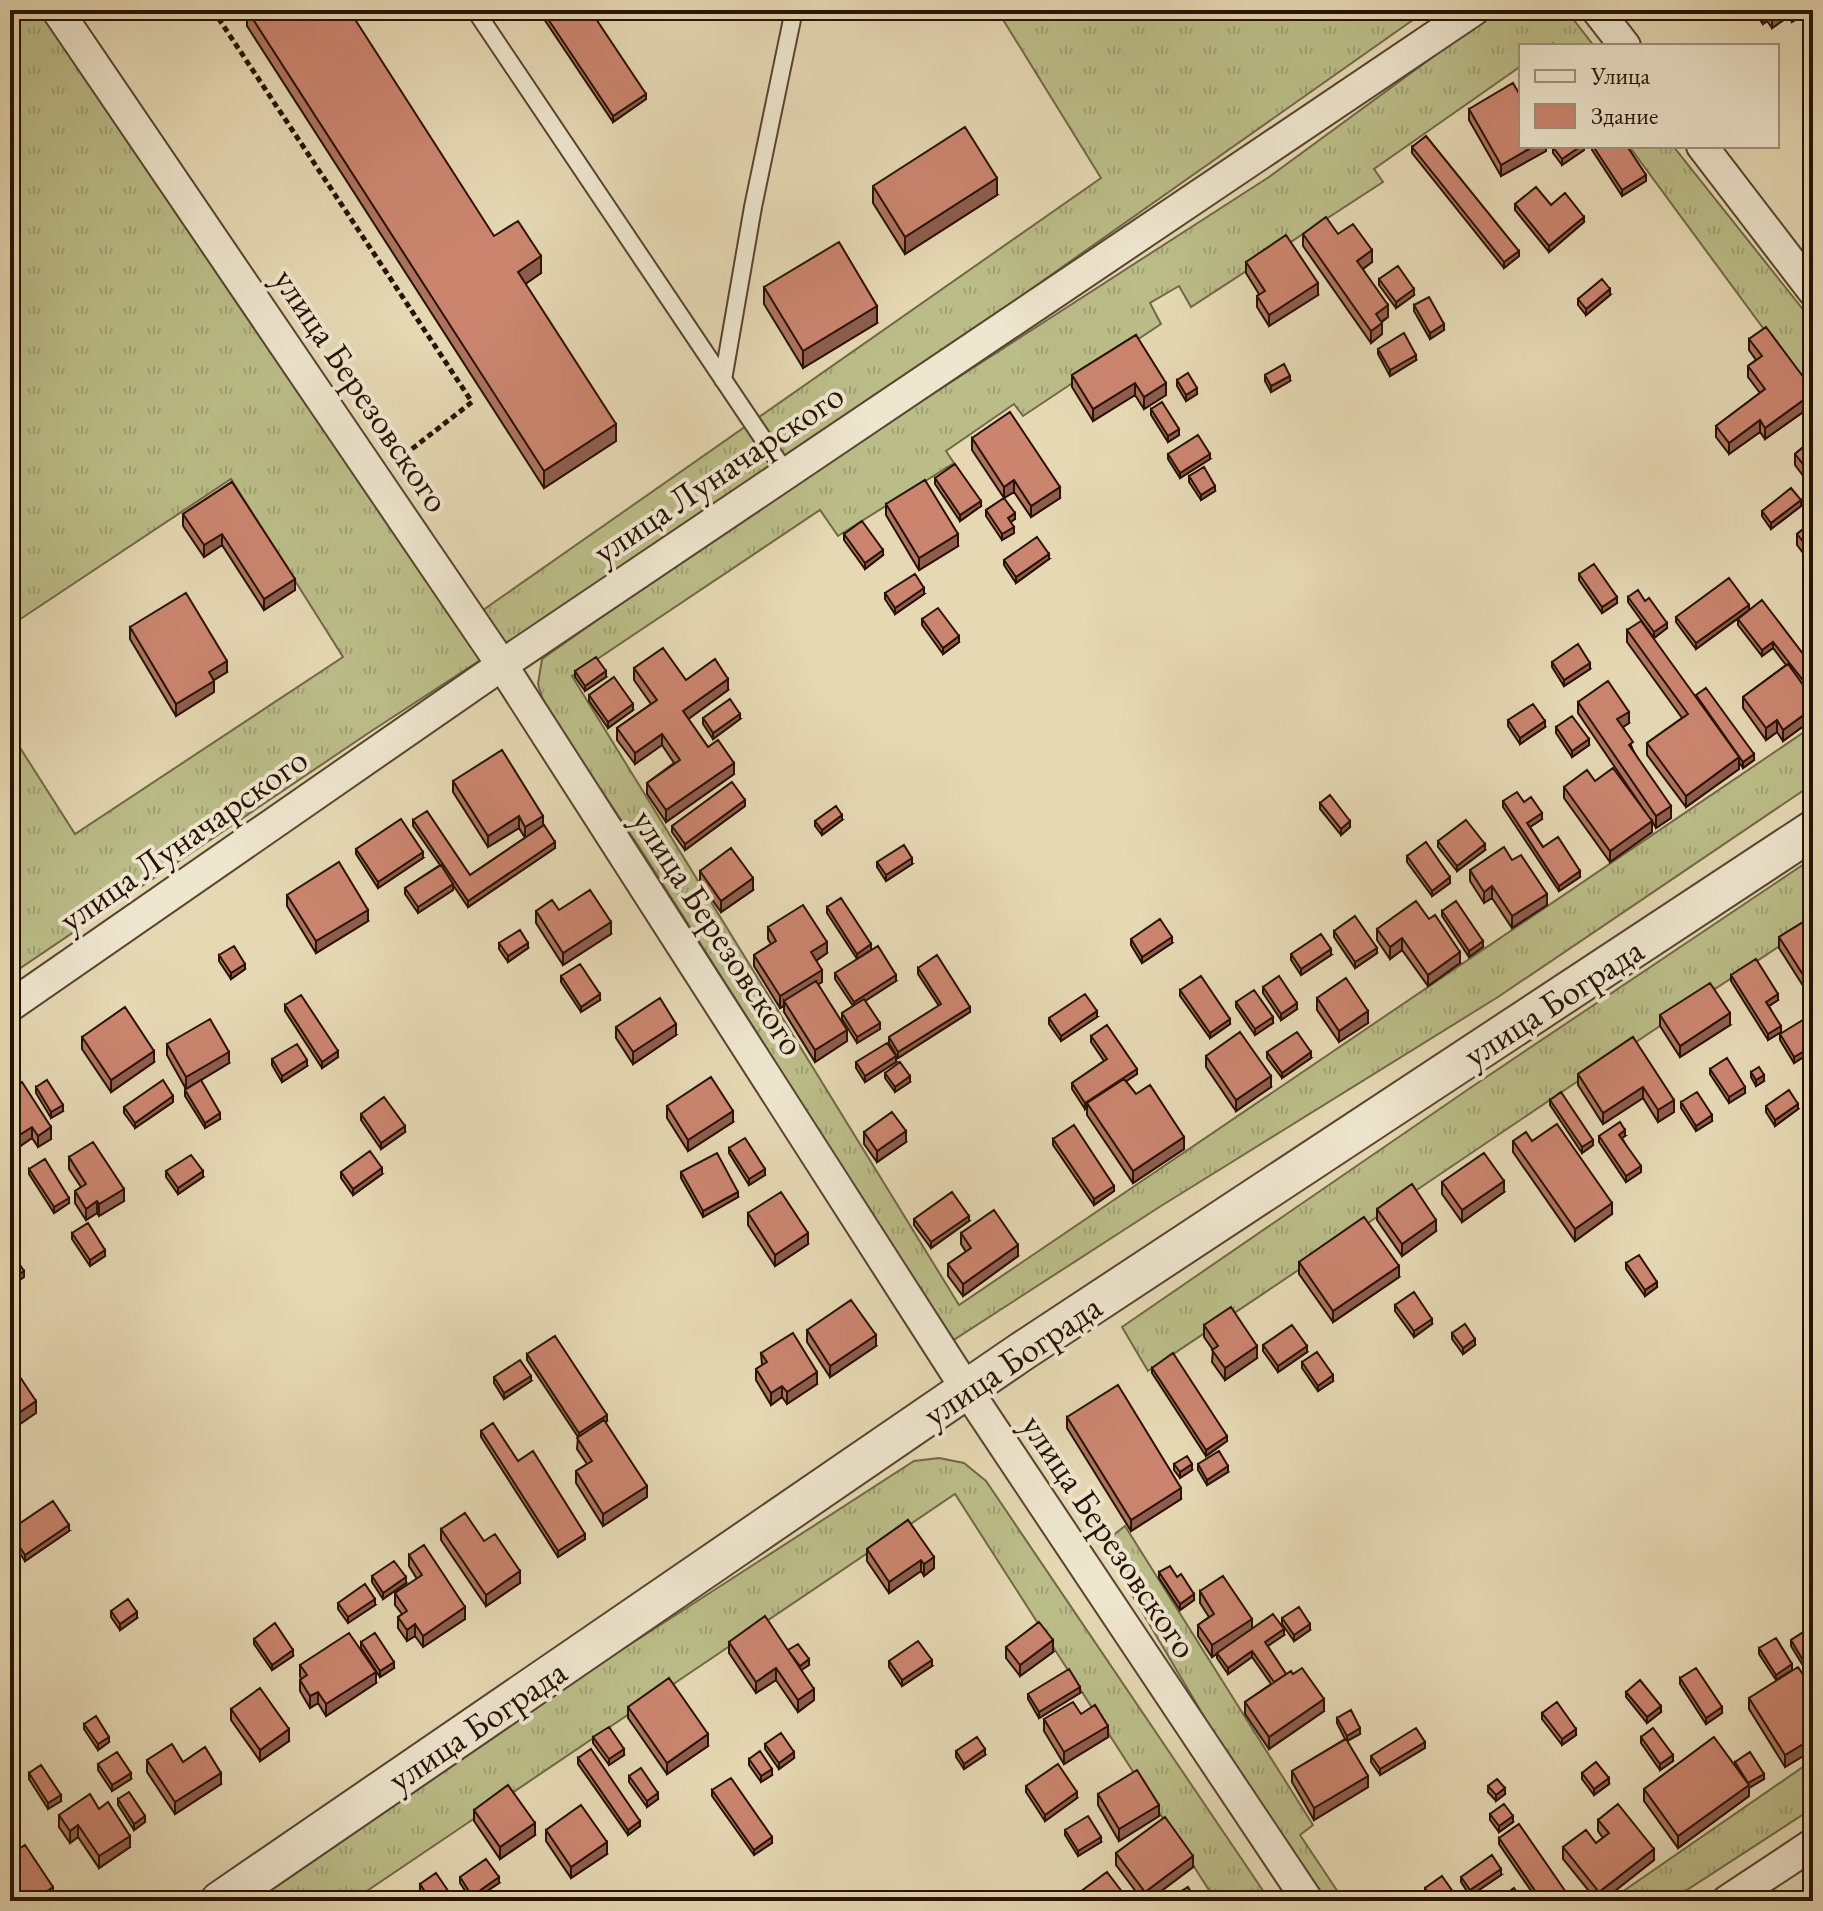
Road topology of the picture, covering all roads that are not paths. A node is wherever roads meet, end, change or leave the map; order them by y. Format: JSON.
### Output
{"nodes":[{"id":1,"x":57,"y":10,"type":"edge"},
{"id":2,"x":475,"y":10,"type":"edge"},
{"id":3,"x":794,"y":10,"type":"edge"},
{"id":4,"x":1474,"y":10,"type":"edge"},
{"id":5,"x":1597,"y":10,"type":"edge"},
{"id":6,"x":1623,"y":44,"type":"edge"},
{"id":7,"x":1704,"y":148,"type":"edge"},
{"id":8,"x":1813,"y":291,"type":"edge"},
{"id":9,"x":723,"y":380,"type":"junction"},
{"id":10,"x":786,"y":473,"type":"junction"},
{"id":11,"x":502,"y":665,"type":"junction"},
{"id":12,"x":1813,"y":830,"type":"edge"},
{"id":13,"x":10,"y":1006,"type":"edge"},
{"id":14,"x":967,"y":1390,"type":"junction"},
{"id":15,"x":1813,"y":1844,"type":"edge"},
{"id":16,"x":220,"y":1901,"type":"edge"},
{"id":17,"x":1308,"y":1901,"type":"edge"},
{"id":18,"x":1727,"y":1901,"type":"edge"}],
"edges":[{"from":1,"to":11,"type":"street","name":"улица Березовского"},
{"from":2,"to":9,"type":"lane"},
{"from":3,"to":9,"type":"lane"},
{"from":4,"to":10,"type":"street","name":"улица Луначарского"},
{"from":5,"to":6,"type":"street"},
{"from":7,"to":8,"type":"street"},
{"from":9,"to":10,"type":"lane"},
{"from":10,"to":11,"type":"street","name":"улица Луначарского"},
{"from":11,"to":13,"type":"street","name":"улица Луначарского"},
{"from":11,"to":14,"type":"street","name":"улица Березовского"},
{"from":12,"to":14,"type":"street","name":"улица Бограда"},
{"from":14,"to":16,"type":"street","name":"улица Бограда"},
{"from":14,"to":17,"type":"street","name":"улица Березовского"},
{"from":15,"to":18,"type":"street"}]}
